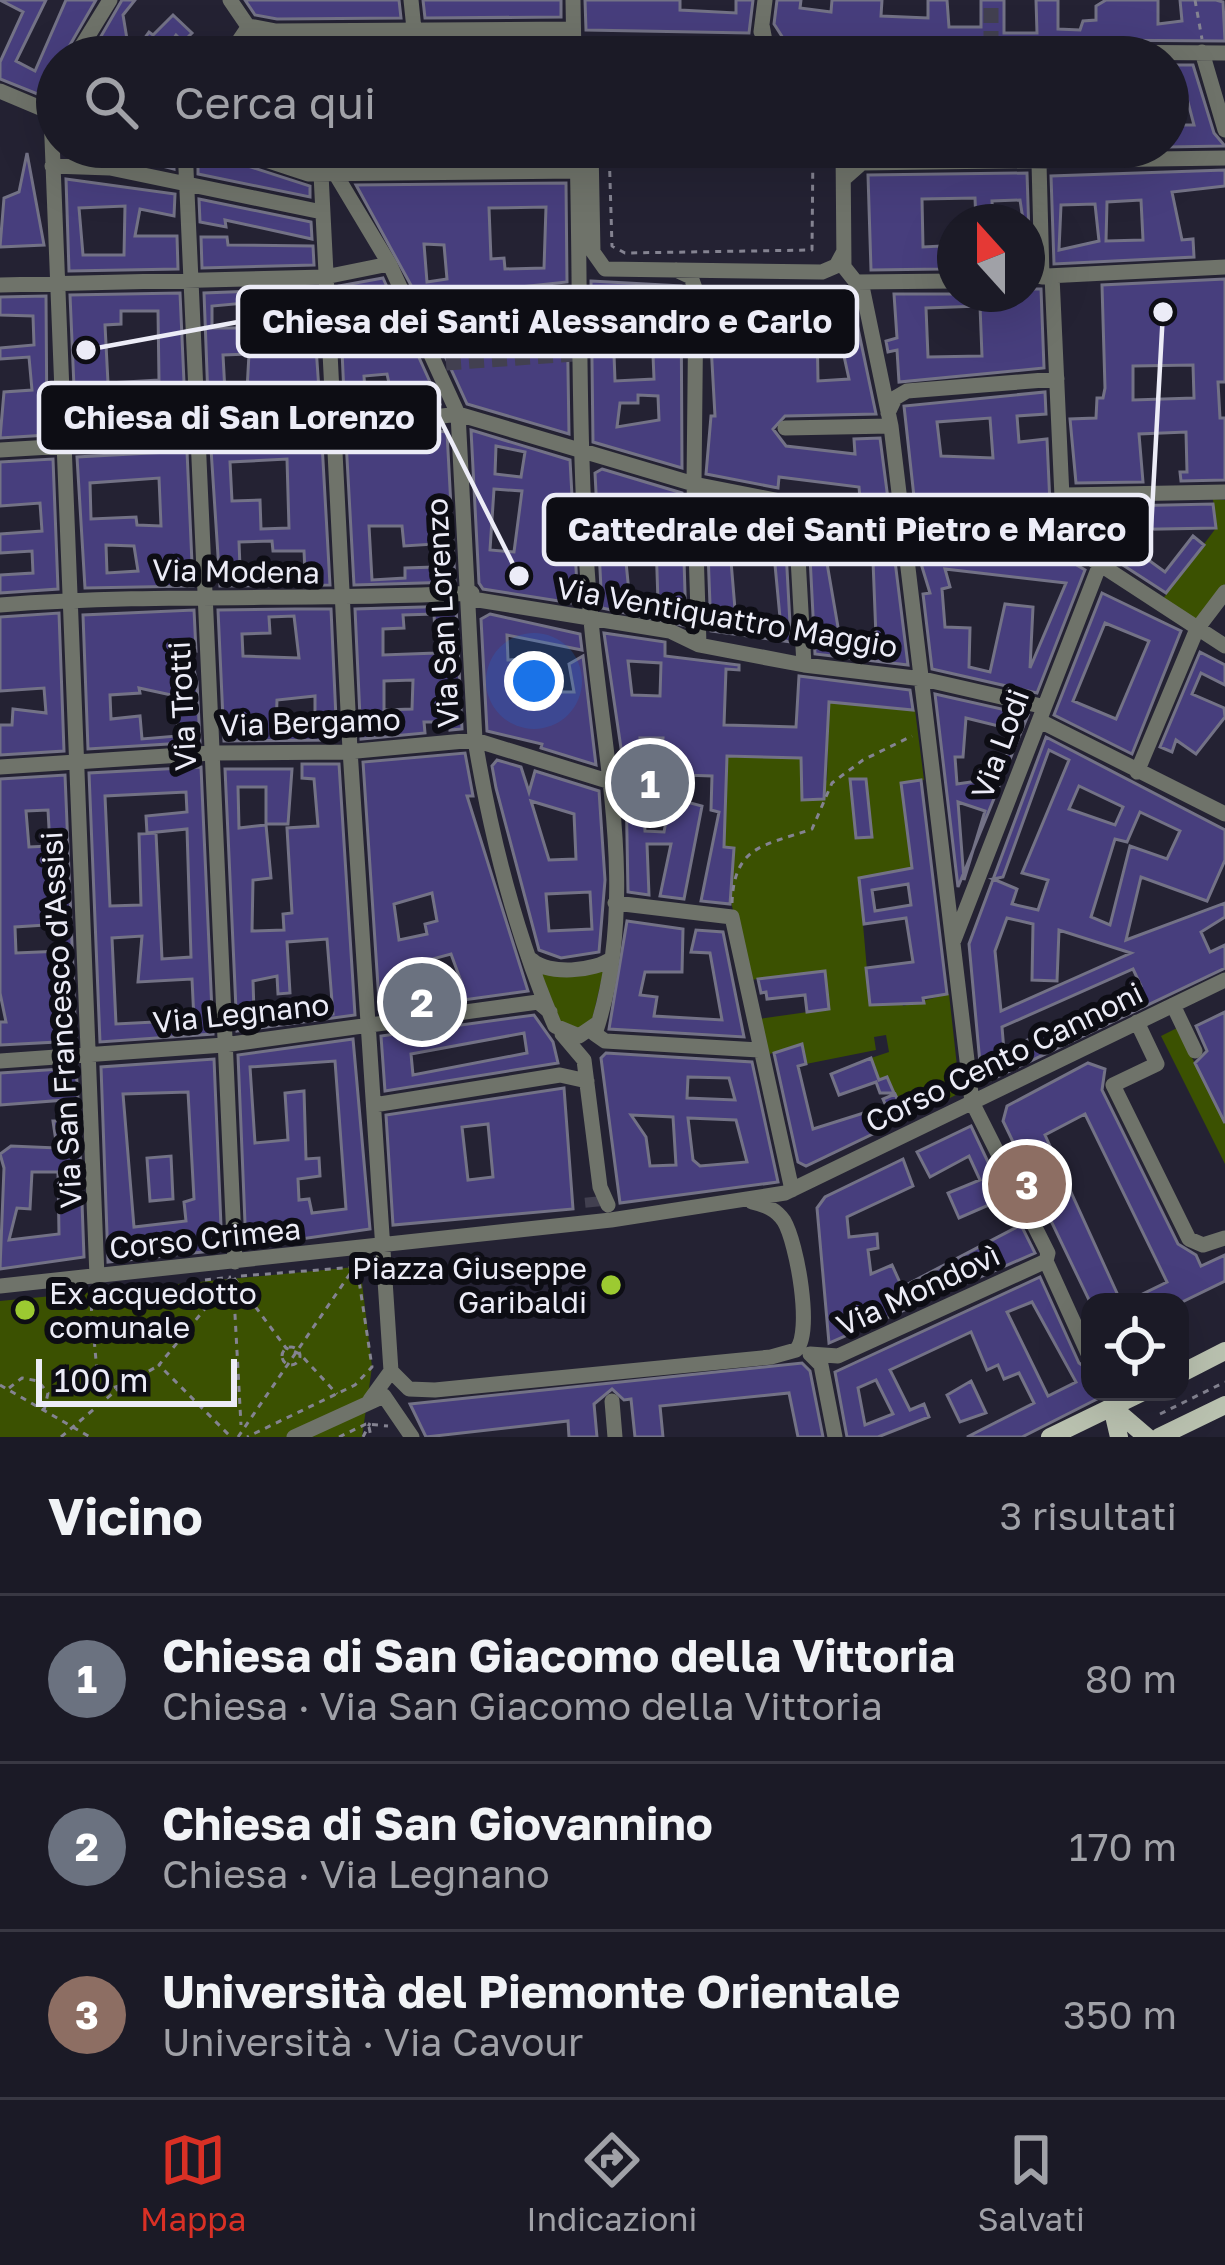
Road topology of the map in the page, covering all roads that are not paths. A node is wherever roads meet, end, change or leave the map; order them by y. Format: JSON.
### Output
{"nodes":[{"id":1,"x":110,"y":0,"type":"edge"},
{"id":2,"x":230,"y":0,"type":"edge"},
{"id":3,"x":411,"y":0,"type":"edge"},
{"id":4,"x":573,"y":0,"type":"edge"},
{"id":5,"x":765,"y":0,"type":"edge"},
{"id":6,"x":249,"y":26,"type":"junction"},
{"id":7,"x":414,"y":29,"type":"junction"},
{"id":8,"x":573,"y":29,"type":"junction"},
{"id":9,"x":276,"y":31,"type":"junction"},
{"id":10,"x":88,"y":36,"type":"edge"},
{"id":11,"x":242,"y":36,"type":"edge"},
{"id":12,"x":256,"y":36,"type":"edge"},
{"id":13,"x":267,"y":36,"type":"edge"},
{"id":14,"x":573,"y":36,"type":"edge"},
{"id":15,"x":762,"y":36,"type":"edge"},
{"id":16,"x":1189,"y":52,"type":"edge"},
{"id":17,"x":1202,"y":52,"type":"junction"},
{"id":18,"x":1225,"y":53,"type":"edge"},
{"id":19,"x":0,"y":91,"type":"edge"},
{"id":20,"x":36,"y":103,"type":"edge"},
{"id":21,"x":1225,"y":130,"type":"edge"},
{"id":22,"x":1225,"y":158,"type":"edge"},
{"id":23,"x":1189,"y":159,"type":"edge"},
{"id":24,"x":52,"y":168,"type":"edge"},
{"id":25,"x":110,"y":168,"type":"edge"},
{"id":26,"x":186,"y":168,"type":"edge"},
{"id":27,"x":306,"y":168,"type":"edge"},
{"id":28,"x":325,"y":168,"type":"edge"},
{"id":29,"x":592,"y":168,"type":"edge"},
{"id":30,"x":844,"y":168,"type":"edge"},
{"id":31,"x":854,"y":168,"type":"edge"},
{"id":32,"x":1039,"y":168,"type":"edge"},
{"id":33,"x":577,"y":171,"type":"joint"},
{"id":34,"x":328,"y":174,"type":"junction"},
{"id":35,"x":844,"y":183,"type":"junction"},
{"id":36,"x":186,"y":185,"type":"junction"},
{"id":37,"x":1039,"y":204,"type":"edge"},
{"id":38,"x":322,"y":212,"type":"junction"},
{"id":39,"x":844,"y":250,"type":"junction"},
{"id":40,"x":389,"y":264,"type":"junction"},
{"id":41,"x":1225,"y":267,"type":"edge"},
{"id":42,"x":676,"y":270,"type":"junction"},
{"id":43,"x":1045,"y":277,"type":"edge"},
{"id":44,"x":325,"y":278,"type":"junction"},
{"id":45,"x":190,"y":280,"type":"junction"},
{"id":46,"x":937,"y":281,"type":"edge"},
{"id":47,"x":56,"y":282,"type":"junction"},
{"id":48,"x":861,"y":283,"type":"junction"},
{"id":49,"x":0,"y":285,"type":"edge"},
{"id":50,"x":577,"y":293,"type":"junction"},
{"id":51,"x":1045,"y":307,"type":"edge"},
{"id":52,"x":410,"y":311,"type":"junction"},
{"id":53,"x":1057,"y":379,"type":"junction"},
{"id":54,"x":458,"y":415,"type":"junction"},
{"id":55,"x":890,"y":419,"type":"junction"},
{"id":56,"x":785,"y":428,"type":"dead end"},
{"id":57,"x":334,"y":430,"type":"junction"},
{"id":58,"x":197,"y":437,"type":"junction"},
{"id":59,"x":62,"y":447,"type":"junction"},
{"id":60,"x":0,"y":449,"type":"edge"},
{"id":61,"x":583,"y":454,"type":"junction"},
{"id":62,"x":694,"y":484,"type":"junction"},
{"id":63,"x":1225,"y":492,"type":"edge"},
{"id":64,"x":1065,"y":495,"type":"junction"},
{"id":65,"x":795,"y":504,"type":"junction"},
{"id":66,"x":904,"y":516,"type":"junction"},
{"id":67,"x":1064,"y":541,"type":"junction"},
{"id":68,"x":1100,"y":564,"type":"junction"},
{"id":69,"x":1225,"y":592,"type":"edge"},
{"id":70,"x":203,"y":594,"type":"junction"},
{"id":71,"x":472,"y":596,"type":"junction"},
{"id":72,"x":344,"y":599,"type":"junction"},
{"id":73,"x":70,"y":600,"type":"junction"},
{"id":74,"x":0,"y":605,"type":"edge"},
{"id":75,"x":591,"y":621,"type":"junction"},
{"id":76,"x":1197,"y":629,"type":"junction"},
{"id":77,"x":699,"y":644,"type":"junction"},
{"id":78,"x":1225,"y":646,"type":"edge"},
{"id":79,"x":804,"y":665,"type":"junction"},
{"id":80,"x":923,"y":679,"type":"junction"},
{"id":81,"x":1041,"y":714,"type":"junction"},
{"id":82,"x":475,"y":740,"type":"junction"},
{"id":83,"x":350,"y":749,"type":"junction"},
{"id":84,"x":212,"y":753,"type":"junction"},
{"id":85,"x":76,"y":760,"type":"junction"},
{"id":86,"x":0,"y":767,"type":"edge"},
{"id":87,"x":1137,"y":772,"type":"junction"},
{"id":88,"x":614,"y":783,"type":"junction"},
{"id":89,"x":1225,"y":814,"type":"edge"},
{"id":90,"x":615,"y":903,"type":"junction"},
{"id":91,"x":952,"y":943,"type":"junction"},
{"id":92,"x":612,"y":958,"type":"junction"},
{"id":93,"x":530,"y":959,"type":"junction"},
{"id":94,"x":1225,"y":980,"type":"edge"},
{"id":95,"x":1173,"y":1005,"type":"junction"},
{"id":96,"x":555,"y":1022,"type":"junction"},
{"id":97,"x":1138,"y":1022,"type":"junction"},
{"id":98,"x":370,"y":1026,"type":"junction"},
{"id":99,"x":602,"y":1032,"type":"junction"},
{"id":100,"x":224,"y":1045,"type":"junction"},
{"id":101,"x":758,"y":1050,"type":"junction"},
{"id":102,"x":1195,"y":1051,"type":"dead end"},
{"id":103,"x":88,"y":1055,"type":"junction"},
{"id":104,"x":580,"y":1058,"type":"junction"},
{"id":105,"x":0,"y":1061,"type":"edge"},
{"id":106,"x":560,"y":1076,"type":"junction"},
{"id":107,"x":583,"y":1080,"type":"junction"},
{"id":108,"x":972,"y":1102,"type":"junction"},
{"id":109,"x":374,"y":1105,"type":"junction"},
{"id":110,"x":800,"y":1187,"type":"junction"},
{"id":111,"x":737,"y":1203,"type":"junction"},
{"id":112,"x":597,"y":1208,"type":"junction"},
{"id":113,"x":1225,"y":1238,"type":"edge"},
{"id":114,"x":792,"y":1241,"type":"junction"},
{"id":115,"x":382,"y":1245,"type":"junction"},
{"id":116,"x":355,"y":1248,"type":"junction"},
{"id":117,"x":1046,"y":1261,"type":"junction"},
{"id":118,"x":233,"y":1272,"type":"junction"},
{"id":119,"x":383,"y":1273,"type":"junction"},
{"id":120,"x":0,"y":1286,"type":"edge"},
{"id":121,"x":97,"y":1286,"type":"junction"},
{"id":122,"x":1081,"y":1338,"type":"edge"},
{"id":123,"x":1225,"y":1351,"type":"edge"},
{"id":124,"x":811,"y":1354,"type":"junction"},
{"id":125,"x":771,"y":1357,"type":"junction"},
{"id":126,"x":1189,"y":1369,"type":"edge"},
{"id":127,"x":641,"y":1370,"type":"junction"},
{"id":128,"x":392,"y":1371,"type":"junction"},
{"id":129,"x":435,"y":1390,"type":"junction"},
{"id":130,"x":370,"y":1400,"type":"junction"},
{"id":131,"x":1106,"y":1401,"type":"edge"},
{"id":132,"x":1110,"y":1401,"type":"edge"},
{"id":133,"x":1111,"y":1401,"type":"edge"},
{"id":134,"x":1225,"y":1405,"type":"edge"},
{"id":135,"x":1160,"y":1420,"type":"edge"},
{"id":136,"x":398,"y":1423,"type":"junction"},
{"id":137,"x":294,"y":1437,"type":"edge"},
{"id":138,"x":412,"y":1437,"type":"edge"},
{"id":139,"x":615,"y":1437,"type":"edge"},
{"id":140,"x":835,"y":1437,"type":"edge"},
{"id":141,"x":1050,"y":1437,"type":"edge"},
{"id":142,"x":1119,"y":1437,"type":"edge"},
{"id":143,"x":1147,"y":1437,"type":"edge"}],
"edges":[{"from":1,"to":10,"type":"street"},
{"from":2,"to":6,"type":"street"},
{"from":3,"to":7,"type":"street"},
{"from":4,"to":8,"type":"street"},
{"from":5,"to":15,"type":"street"},
{"from":6,"to":9,"type":"street"},
{"from":6,"to":11,"type":"street"},
{"from":6,"to":12,"type":"street"},
{"from":7,"to":8,"type":"street"},
{"from":7,"to":9,"type":"street"},
{"from":8,"to":14,"type":"street"},
{"from":9,"to":13,"type":"street"},
{"from":16,"to":17,"type":"street"},
{"from":17,"to":18,"type":"street"},
{"from":17,"to":21,"type":"street"},
{"from":19,"to":20,"type":"street"},
{"from":22,"to":23,"type":"street"},
{"from":24,"to":47,"type":"street","name":"Via San Francesco d'Assisi"},
{"from":25,"to":36,"type":"street"},
{"from":26,"to":36,"type":"street","name":"Via Trotti"},
{"from":27,"to":34,"type":"street"},
{"from":28,"to":34,"type":"street","name":"Via San Lorenzo"},
{"from":29,"to":42,"type":"street"},
{"from":30,"to":35,"type":"street"},
{"from":31,"to":35,"type":"street"},
{"from":32,"to":37,"type":"street"},
{"from":33,"to":34,"type":"street"},
{"from":33,"to":50,"type":"street"},
{"from":34,"to":38,"type":"street"},
{"from":34,"to":40,"type":"street","name":"Via San Lorenzo"},
{"from":35,"to":39,"type":"street"},
{"from":36,"to":38,"type":"street"},
{"from":36,"to":45,"type":"street","name":"Via Trotti"},
{"from":38,"to":44,"type":"street"},
{"from":39,"to":42,"type":"street"},
{"from":39,"to":48,"type":"street"},
{"from":40,"to":44,"type":"street"},
{"from":40,"to":52,"type":"street","name":"Via San Lorenzo"},
{"from":41,"to":43,"type":"street"},
{"from":42,"to":62,"type":"street"},
{"from":44,"to":45,"type":"street"},
{"from":44,"to":57,"type":"street"},
{"from":45,"to":47,"type":"street"},
{"from":45,"to":58,"type":"street","name":"Via Trotti"},
{"from":46,"to":48,"type":"street"},
{"from":47,"to":49,"type":"street"},
{"from":47,"to":59,"type":"street","name":"Via San Francesco d'Assisi"},
{"from":48,"to":55,"type":"street"},
{"from":50,"to":52,"type":"street"},
{"from":50,"to":61,"type":"street"},
{"from":51,"to":53,"type":"street"},
{"from":52,"to":54,"type":"street","name":"Via San Lorenzo"},
{"from":53,"to":55,"type":"street"},
{"from":53,"to":64,"type":"street"},
{"from":54,"to":57,"type":"street"},
{"from":54,"to":61,"type":"street"},
{"from":54,"to":71,"type":"street","name":"Via San Lorenzo"},
{"from":55,"to":56,"type":"street"},
{"from":55,"to":66,"type":"street"},
{"from":57,"to":58,"type":"street"},
{"from":57,"to":72,"type":"street"},
{"from":58,"to":59,"type":"street"},
{"from":58,"to":70,"type":"street","name":"Via Trotti"},
{"from":59,"to":60,"type":"street"},
{"from":59,"to":73,"type":"street","name":"Via San Francesco d'Assisi"},
{"from":61,"to":62,"type":"street"},
{"from":61,"to":75,"type":"street"},
{"from":62,"to":65,"type":"street"},
{"from":62,"to":77,"type":"street"},
{"from":63,"to":64,"type":"street"},
{"from":64,"to":67,"type":"street"},
{"from":65,"to":66,"type":"street"},
{"from":65,"to":79,"type":"street"},
{"from":66,"to":67,"type":"street"},
{"from":66,"to":80,"type":"street"},
{"from":67,"to":68,"type":"street"},
{"from":68,"to":76,"type":"street"},
{"from":68,"to":81,"type":"street","name":"Via Lodi"},
{"from":69,"to":76,"type":"street"},
{"from":70,"to":72,"type":"street","name":"Via Modena"},
{"from":70,"to":73,"type":"street","name":"Via Modena"},
{"from":70,"to":84,"type":"street","name":"Via Trotti"},
{"from":71,"to":72,"type":"street","name":"Via Modena"},
{"from":71,"to":75,"type":"street","name":"Via Ventiquattro Maggio"},
{"from":71,"to":82,"type":"street","name":"Via San Lorenzo"},
{"from":72,"to":83,"type":"street"},
{"from":73,"to":74,"type":"street","name":"Via Modena"},
{"from":73,"to":85,"type":"street","name":"Via San Francesco d'Assisi"},
{"from":75,"to":77,"type":"street","name":"Via Ventiquattro Maggio"},
{"from":75,"to":88,"type":"street"},
{"from":76,"to":78,"type":"street"},
{"from":76,"to":87,"type":"street"},
{"from":77,"to":79,"type":"street","name":"Via Ventiquattro Maggio"},
{"from":79,"to":80,"type":"street","name":"Via Ventiquattro Maggio"},
{"from":80,"to":81,"type":"street","name":"Via Ventiquattro Maggio"},
{"from":80,"to":91,"type":"street"},
{"from":81,"to":87,"type":"street","name":"Via Ventiquattro Maggio"},
{"from":81,"to":91,"type":"street","name":"Via Lodi"},
{"from":82,"to":83,"type":"street","name":"Via Bergamo"},
{"from":82,"to":88,"type":"street","name":"Via Bergamo"},
{"from":82,"to":93,"type":"street","name":"Via San Lorenzo"},
{"from":83,"to":84,"type":"street","name":"Via Bergamo"},
{"from":83,"to":98,"type":"street"},
{"from":84,"to":85,"type":"street","name":"Via Bergamo"},
{"from":84,"to":100,"type":"street","name":"Via Trotti"},
{"from":85,"to":86,"type":"street","name":"Via Bergamo"},
{"from":85,"to":103,"type":"street","name":"Via San Francesco d'Assisi"},
{"from":87,"to":89,"type":"street","name":"Via Ventiquattro Maggio"},
{"from":88,"to":90,"type":"street"},
{"from":90,"to":92,"type":"street"},
{"from":90,"to":101,"type":"street"},
{"from":91,"to":108,"type":"street"},
{"from":92,"to":93,"type":"street"},
{"from":92,"to":99,"type":"street"},
{"from":93,"to":96,"type":"street","name":"Via San Lorenzo"},
{"from":94,"to":95,"type":"street","name":"Corso Cento Cannoni"},
{"from":95,"to":97,"type":"street","name":"Corso Cento Cannoni"},
{"from":95,"to":102,"type":"street"},
{"from":96,"to":98,"type":"street","name":"Via Legnano"},
{"from":96,"to":99,"type":"street"},
{"from":96,"to":104,"type":"street"},
{"from":97,"to":108,"type":"street","name":"Corso Cento Cannoni"},
{"from":97,"to":113,"type":"street"},
{"from":98,"to":100,"type":"street","name":"Via Legnano"},
{"from":98,"to":109,"type":"street"},
{"from":99,"to":101,"type":"street"},
{"from":99,"to":104,"type":"street"},
{"from":100,"to":103,"type":"street","name":"Via Legnano"},
{"from":100,"to":118,"type":"street","name":"Via Trotti"},
{"from":101,"to":110,"type":"street"},
{"from":103,"to":105,"type":"street","name":"Via Legnano"},
{"from":103,"to":121,"type":"street","name":"Via San Francesco d'Assisi"},
{"from":104,"to":106,"type":"street"},
{"from":104,"to":107,"type":"street"},
{"from":106,"to":107,"type":"street"},
{"from":106,"to":109,"type":"street"},
{"from":107,"to":112,"type":"street"},
{"from":108,"to":110,"type":"street","name":"Corso Cento Cannoni"},
{"from":108,"to":117,"type":"street"},
{"from":109,"to":115,"type":"street"},
{"from":110,"to":111,"type":"street"},
{"from":110,"to":114,"type":"street"},
{"from":111,"to":112,"type":"street","name":"Corso Crimea"},
{"from":111,"to":114,"type":"street"},
{"from":112,"to":115,"type":"street","name":"Corso Crimea"},
{"from":114,"to":125,"type":"street"},
{"from":115,"to":116,"type":"street","name":"Corso Crimea"},
{"from":115,"to":119,"type":"street"},
{"from":116,"to":118,"type":"street","name":"Corso Crimea"},
{"from":116,"to":119,"type":"street"},
{"from":117,"to":122,"type":"street"},
{"from":117,"to":124,"type":"street","name":"Via Mondovì"},
{"from":118,"to":121,"type":"street","name":"Corso Crimea"},
{"from":119,"to":128,"type":"street"},
{"from":120,"to":121,"type":"street","name":"Corso Crimea"},
{"from":123,"to":126,"type":"main road"},
{"from":124,"to":125,"type":"street"},
{"from":124,"to":140,"type":"street"},
{"from":125,"to":127,"type":"street"},
{"from":127,"to":129,"type":"street"},
{"from":127,"to":139,"type":"street"},
{"from":128,"to":129,"type":"street"},
{"from":128,"to":130,"type":"street"},
{"from":129,"to":136,"type":"street"},
{"from":130,"to":136,"type":"street"},
{"from":130,"to":137,"type":"street"},
{"from":131,"to":141,"type":"main road"},
{"from":132,"to":142,"type":"main road"},
{"from":133,"to":143,"type":"main road"},
{"from":134,"to":135,"type":"main road"},
{"from":136,"to":138,"type":"street"}]}
